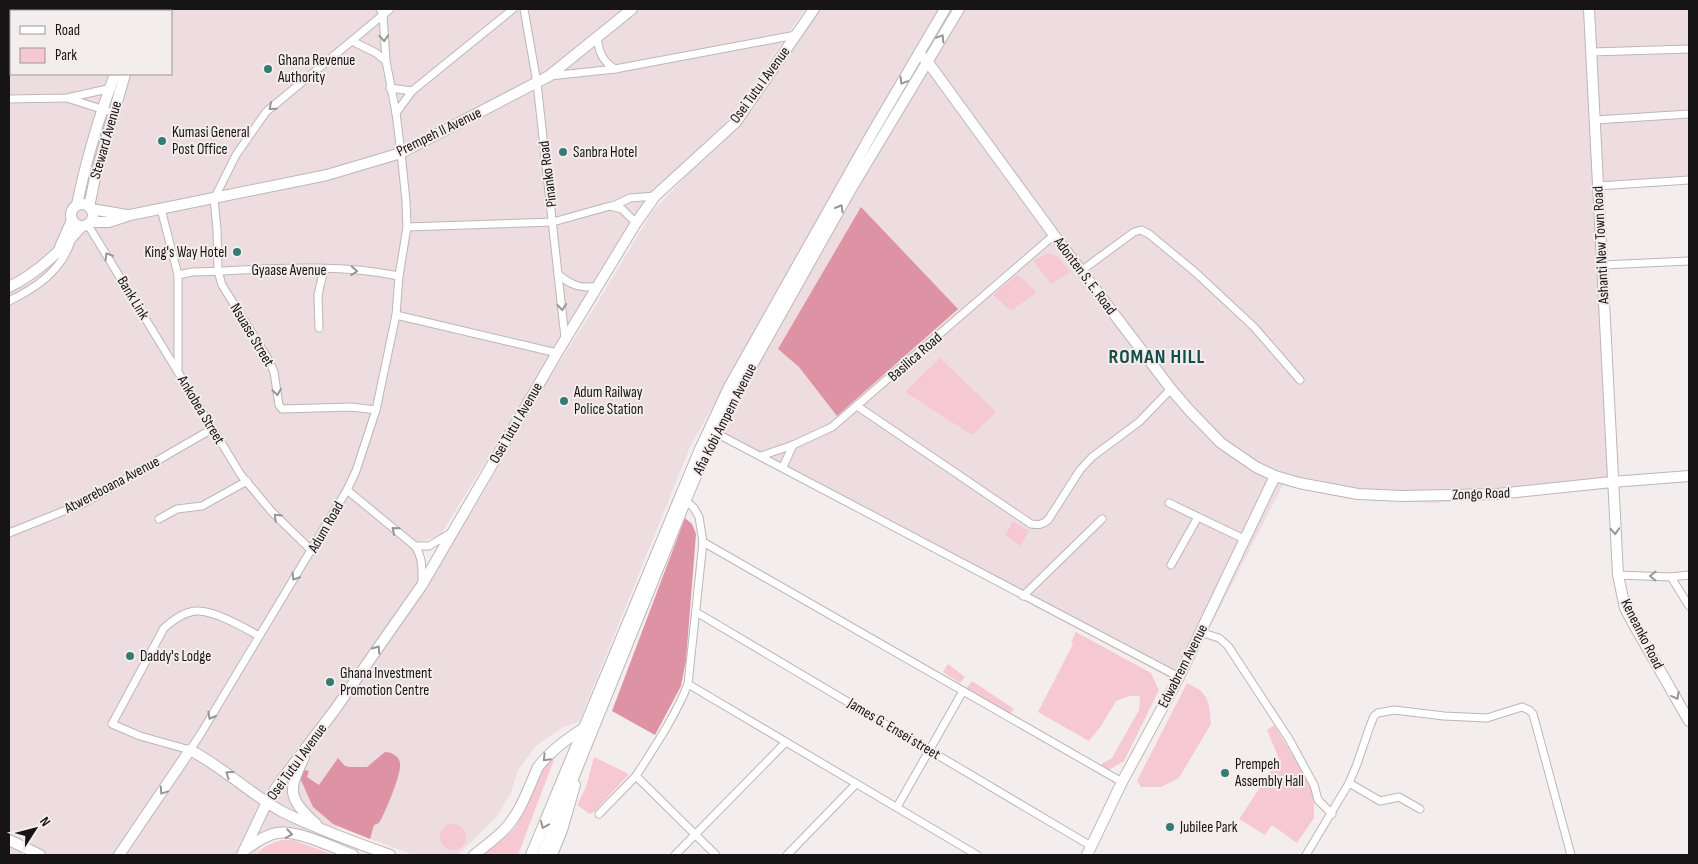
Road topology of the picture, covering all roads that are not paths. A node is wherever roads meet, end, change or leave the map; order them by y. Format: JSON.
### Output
{"nodes":[{"id":1,"x":390,"y":9,"type":"edge"},
{"id":2,"x":514,"y":9,"type":"edge"},
{"id":3,"x":524,"y":9,"type":"edge"},
{"id":4,"x":632,"y":9,"type":"edge"},
{"id":5,"x":814,"y":9,"type":"edge"},
{"id":6,"x":945,"y":9,"type":"edge"},
{"id":7,"x":959,"y":9,"type":"edge"},
{"id":8,"x":1589,"y":9,"type":"edge"},
{"id":9,"x":381,"y":12,"type":"edge"},
{"id":10,"x":796,"y":35,"type":"junction"},
{"id":11,"x":598,"y":37,"type":"junction"},
{"id":12,"x":352,"y":40,"type":"junction"},
{"id":13,"x":1689,"y":49,"type":"edge"},
{"id":14,"x":1590,"y":52,"type":"junction"},
{"id":15,"x":923,"y":57,"type":"junction"},
{"id":16,"x":386,"y":61,"type":"junction"},
{"id":17,"x":615,"y":69,"type":"junction"},
{"id":18,"x":115,"y":75,"type":"edge"},
{"id":19,"x":124,"y":75,"type":"edge"},
{"id":20,"x":549,"y":76,"type":"junction"},
{"id":21,"x":537,"y":83,"type":"junction"},
{"id":22,"x":115,"y":88,"type":"junction"},
{"id":23,"x":390,"y":88,"type":"junction"},
{"id":24,"x":412,"y":91,"type":"junction"},
{"id":25,"x":67,"y":98,"type":"junction"},
{"id":26,"x":9,"y":99,"type":"edge"},
{"id":27,"x":101,"y":110,"type":"junction"},
{"id":28,"x":114,"y":113,"type":"junction"},
{"id":29,"x":396,"y":113,"type":"junction"},
{"id":30,"x":1689,"y":114,"type":"edge"},
{"id":31,"x":1595,"y":120,"type":"junction"},
{"id":32,"x":400,"y":153,"type":"junction"},
{"id":33,"x":1689,"y":180,"type":"edge"},
{"id":34,"x":1598,"y":186,"type":"junction"},
{"id":35,"x":656,"y":196,"type":"junction"},
{"id":36,"x":214,"y":199,"type":"junction"},
{"id":37,"x":77,"y":205,"type":"junction"},
{"id":38,"x":612,"y":206,"type":"junction"},
{"id":39,"x":90,"y":208,"type":"junction"},
{"id":40,"x":161,"y":209,"type":"junction"},
{"id":41,"x":130,"y":215,"type":"junction"},
{"id":42,"x":72,"y":220,"type":"junction"},
{"id":43,"x":554,"y":222,"type":"junction"},
{"id":44,"x":87,"y":224,"type":"junction"},
{"id":45,"x":636,"y":224,"type":"junction"},
{"id":46,"x":407,"y":228,"type":"junction"},
{"id":47,"x":1054,"y":235,"type":"junction"},
{"id":48,"x":71,"y":239,"type":"junction"},
{"id":49,"x":58,"y":253,"type":"junction"},
{"id":50,"x":1689,"y":261,"type":"edge"},
{"id":51,"x":1603,"y":265,"type":"junction"},
{"id":52,"x":324,"y":269,"type":"junction"},
{"id":53,"x":218,"y":271,"type":"junction"},
{"id":54,"x":1081,"y":271,"type":"junction"},
{"id":55,"x":178,"y":274,"type":"junction"},
{"id":56,"x":559,"y":275,"type":"junction"},
{"id":57,"x":400,"y":276,"type":"junction"},
{"id":58,"x":599,"y":286,"type":"junction"},
{"id":59,"x":9,"y":287,"type":"edge"},
{"id":60,"x":9,"y":301,"type":"edge"},
{"id":61,"x":396,"y":316,"type":"junction"},
{"id":62,"x":319,"y":328,"type":"dead end"},
{"id":63,"x":566,"y":340,"type":"junction"},
{"id":64,"x":557,"y":353,"type":"junction"},
{"id":65,"x":178,"y":372,"type":"junction"},
{"id":66,"x":1300,"y":380,"type":"dead end"},
{"id":67,"x":1171,"y":389,"type":"junction"},
{"id":68,"x":857,"y":406,"type":"junction"},
{"id":69,"x":376,"y":410,"type":"junction"},
{"id":70,"x":212,"y":430,"type":"junction"},
{"id":71,"x":712,"y":431,"type":"junction"},
{"id":72,"x":792,"y":445,"type":"junction"},
{"id":73,"x":761,"y":456,"type":"junction"},
{"id":74,"x":782,"y":467,"type":"junction"},
{"id":75,"x":1275,"y":476,"type":"junction"},
{"id":76,"x":1689,"y":476,"type":"edge"},
{"id":77,"x":247,"y":481,"type":"junction"},
{"id":78,"x":1612,"y":482,"type":"junction"},
{"id":79,"x":347,"y":490,"type":"junction"},
{"id":80,"x":683,"y":499,"type":"junction"},
{"id":81,"x":1169,"y":503,"type":"dead end"},
{"id":82,"x":1198,"y":517,"type":"junction"},
{"id":83,"x":159,"y":519,"type":"dead end"},
{"id":84,"x":1102,"y":519,"type":"dead end"},
{"id":85,"x":9,"y":533,"type":"edge"},
{"id":86,"x":451,"y":533,"type":"junction"},
{"id":87,"x":1244,"y":539,"type":"junction"},
{"id":88,"x":703,"y":542,"type":"junction"},
{"id":89,"x":415,"y":546,"type":"junction"},
{"id":90,"x":312,"y":551,"type":"junction"},
{"id":91,"x":1171,"y":565,"type":"dead end"},
{"id":92,"x":1689,"y":575,"type":"edge"},
{"id":93,"x":1618,"y":576,"type":"junction"},
{"id":94,"x":1671,"y":576,"type":"junction"},
{"id":95,"x":422,"y":585,"type":"junction"},
{"id":96,"x":1023,"y":596,"type":"junction"},
{"id":97,"x":1689,"y":606,"type":"edge"},
{"id":98,"x":696,"y":612,"type":"junction"},
{"id":99,"x":1200,"y":632,"type":"junction"},
{"id":100,"x":259,"y":636,"type":"junction"},
{"id":101,"x":1178,"y":677,"type":"junction"},
{"id":102,"x":688,"y":684,"type":"junction"},
{"id":103,"x":963,"y":691,"type":"junction"},
{"id":104,"x":1689,"y":720,"type":"edge"},
{"id":105,"x":584,"y":728,"type":"junction"},
{"id":106,"x":313,"y":738,"type":"junction"},
{"id":107,"x":785,"y":743,"type":"junction"},
{"id":108,"x":190,"y":750,"type":"junction"},
{"id":109,"x":930,"y":750,"type":"junction"},
{"id":110,"x":580,"y":757,"type":"junction"},
{"id":111,"x":636,"y":776,"type":"junction"},
{"id":112,"x":1122,"y":782,"type":"junction"},
{"id":113,"x":1349,"y":783,"type":"junction"},
{"id":114,"x":856,"y":784,"type":"junction"},
{"id":115,"x":267,"y":802,"type":"junction"},
{"id":116,"x":897,"y":808,"type":"junction"},
{"id":117,"x":1420,"y":809,"type":"dead end"},
{"id":118,"x":599,"y":814,"type":"dead end"},
{"id":119,"x":1332,"y":814,"type":"junction"},
{"id":120,"x":322,"y":829,"type":"junction"},
{"id":121,"x":695,"y":835,"type":"junction"},
{"id":122,"x":9,"y":840,"type":"edge"},
{"id":123,"x":1089,"y":851,"type":"edge"},
{"id":124,"x":244,"y":853,"type":"edge"},
{"id":125,"x":40,"y":855,"type":"edge"},
{"id":126,"x":119,"y":855,"type":"edge"},
{"id":127,"x":353,"y":855,"type":"edge"},
{"id":128,"x":390,"y":855,"type":"edge"},
{"id":129,"x":474,"y":855,"type":"edge"},
{"id":130,"x":531,"y":855,"type":"edge"},
{"id":131,"x":542,"y":855,"type":"edge"},
{"id":132,"x":552,"y":855,"type":"edge"},
{"id":133,"x":675,"y":855,"type":"edge"},
{"id":134,"x":716,"y":855,"type":"edge"},
{"id":135,"x":787,"y":855,"type":"edge"},
{"id":136,"x":977,"y":855,"type":"edge"},
{"id":137,"x":1306,"y":855,"type":"edge"},
{"id":138,"x":1571,"y":855,"type":"edge"}],
"edges":[{"from":1,"to":9,"type":"street"},
{"from":2,"to":24,"type":"street"},
{"from":3,"to":21,"type":"street","name":"Pinanko Road"},
{"from":4,"to":11,"type":"street","name":"Prempeh II Avenue"},
{"from":5,"to":10,"type":"street","name":"Osei Tutu I Avenue"},
{"from":6,"to":15,"type":"street","name":"Afia Kobi Ampem Avenue"},
{"from":15,"to":7,"type":"street","name":"Afia Kobi Ampem Avenue","one_way":true},
{"from":8,"to":14,"type":"street","name":"Ashanti New Town Road"},
{"from":9,"to":12,"type":"street"},
{"from":9,"to":16,"type":"street","name":"Adum Road","one_way":true},
{"from":10,"to":17,"type":"street"},
{"from":10,"to":35,"type":"street","name":"Osei Tutu I Avenue"},
{"from":11,"to":17,"type":"street"},
{"from":11,"to":20,"type":"street","name":"Prempeh II Avenue"},
{"from":12,"to":16,"type":"street"},
{"from":12,"to":36,"type":"street","one_way":true},
{"from":13,"to":14,"type":"street"},
{"from":14,"to":31,"type":"street","name":"Ashanti New Town Road"},
{"from":15,"to":47,"type":"street","name":"Adonten S. E. Road"},
{"from":15,"to":71,"type":"street","name":"Afia Kobi Ampem Avenue"},
{"from":16,"to":23,"type":"street","name":"Adum Road"},
{"from":17,"to":20,"type":"street"},
{"from":18,"to":22,"type":"street","name":"Steward Avenue"},
{"from":19,"to":22,"type":"street","name":"Steward Avenue"},
{"from":20,"to":21,"type":"street","name":"Prempeh II Avenue"},
{"from":21,"to":32,"type":"street","name":"Prempeh II Avenue"},
{"from":21,"to":43,"type":"street","name":"Pinanko Road"},
{"from":22,"to":25,"type":"street"},
{"from":22,"to":27,"type":"street","name":"Steward Avenue"},
{"from":22,"to":28,"type":"street","name":"Steward Avenue"},
{"from":23,"to":24,"type":"street"},
{"from":23,"to":29,"type":"street","name":"Adum Road"},
{"from":24,"to":29,"type":"street"},
{"from":25,"to":26,"type":"street"},
{"from":25,"to":27,"type":"street"},
{"from":27,"to":28,"type":"street"},
{"from":27,"to":37,"type":"street","name":"Steward Avenue"},
{"from":28,"to":39,"type":"street","name":"Steward Avenue"},
{"from":29,"to":32,"type":"street","name":"Adum Road"},
{"from":30,"to":31,"type":"street"},
{"from":31,"to":34,"type":"street","name":"Ashanti New Town Road"},
{"from":32,"to":36,"type":"street","name":"Prempeh II Avenue"},
{"from":32,"to":46,"type":"street","name":"Adum Road"},
{"from":33,"to":34,"type":"street"},
{"from":34,"to":51,"type":"street","name":"Ashanti New Town Road"},
{"from":35,"to":38,"type":"street"},
{"from":35,"to":45,"type":"street","name":"Osei Tutu I Avenue"},
{"from":36,"to":40,"type":"street","name":"Prempeh II Avenue"},
{"from":36,"to":53,"type":"street","name":"Nsuase Street"},
{"from":37,"to":39,"type":"street"},
{"from":37,"to":42,"type":"street"},
{"from":38,"to":43,"type":"street"},
{"from":38,"to":45,"type":"street"},
{"from":39,"to":41,"type":"street","name":"Prempeh II Avenue"},
{"from":39,"to":44,"type":"street"},
{"from":40,"to":41,"type":"street","name":"Prempeh II Avenue"},
{"from":40,"to":55,"type":"street","name":"Ankobea Street"},
{"from":41,"to":44,"type":"street","name":"Prempeh II Avenue"},
{"from":42,"to":44,"type":"street"},
{"from":42,"to":49,"type":"street"},
{"from":43,"to":46,"type":"street"},
{"from":43,"to":56,"type":"street","name":"Pinanko Road"},
{"from":44,"to":48,"type":"street"},
{"from":65,"to":44,"type":"street","name":"Bank Link","one_way":true},
{"from":45,"to":58,"type":"street","name":"Osei Tutu I Avenue"},
{"from":46,"to":57,"type":"street","name":"Adum Road"},
{"from":47,"to":54,"type":"street","name":"Adonten S. E. Road"},
{"from":47,"to":68,"type":"street","name":"Basilica Road"},
{"from":48,"to":49,"type":"street"},
{"from":48,"to":60,"type":"street"},
{"from":49,"to":59,"type":"street"},
{"from":50,"to":51,"type":"street"},
{"from":51,"to":78,"type":"street","name":"Ashanti New Town Road"},
{"from":52,"to":53,"type":"street","name":"Gyaase Avenue"},
{"from":52,"to":57,"type":"street","name":"Gyaase Avenue","one_way":true},
{"from":52,"to":62,"type":"street"},
{"from":53,"to":55,"type":"street","name":"Gyaase Avenue"},
{"from":53,"to":69,"type":"street","name":"Nsuase Street","one_way":true},
{"from":54,"to":66,"type":"street"},
{"from":54,"to":67,"type":"street","name":"Adonten S. E. Road"},
{"from":55,"to":65,"type":"street","name":"Ankobea Street"},
{"from":56,"to":58,"type":"street"},
{"from":56,"to":63,"type":"street","name":"Pinanko Road","one_way":true},
{"from":57,"to":61,"type":"street","name":"Adum Road"},
{"from":58,"to":63,"type":"street","name":"Osei Tutu I Avenue"},
{"from":61,"to":64,"type":"street"},
{"from":61,"to":69,"type":"street","name":"Adum Road"},
{"from":63,"to":64,"type":"street","name":"Osei Tutu I Avenue"},
{"from":64,"to":86,"type":"street","name":"Osei Tutu I Avenue"},
{"from":65,"to":70,"type":"street","name":"Ankobea Street"},
{"from":67,"to":68,"type":"street"},
{"from":67,"to":75,"type":"street","name":"Adonten S. E. Road"},
{"from":68,"to":72,"type":"street","name":"Basilica Road"},
{"from":69,"to":79,"type":"street","name":"Adum Road"},
{"from":70,"to":77,"type":"street","name":"Ankobea Street"},
{"from":70,"to":85,"type":"street","name":"Atwereboana Avenue"},
{"from":71,"to":73,"type":"street"},
{"from":71,"to":80,"type":"street","name":"Afia Kobi Ampem Avenue"},
{"from":72,"to":73,"type":"street","name":"Basilica Road"},
{"from":72,"to":74,"type":"street"},
{"from":73,"to":74,"type":"street"},
{"from":74,"to":96,"type":"street"},
{"from":75,"to":78,"type":"street","name":"Zongo Road"},
{"from":75,"to":87,"type":"street","name":"Edwabrem Avenue"},
{"from":76,"to":78,"type":"street","name":"Zongo Road"},
{"from":77,"to":83,"type":"street"},
{"from":90,"to":77,"type":"street","name":"Ankobea Street","one_way":true},
{"from":78,"to":93,"type":"street","name":"Keneanko Road","one_way":true},
{"from":89,"to":79,"type":"street","one_way":true},
{"from":79,"to":90,"type":"street","name":"Adum Road"},
{"from":80,"to":88,"type":"street"},
{"from":80,"to":105,"type":"street","name":"Afia Kobi Ampem Avenue"},
{"from":80,"to":110,"type":"street","name":"Afia Kobi Ampem Avenue"},
{"from":81,"to":82,"type":"street"},
{"from":82,"to":87,"type":"street"},
{"from":82,"to":91,"type":"street"},
{"from":84,"to":96,"type":"street"},
{"from":86,"to":89,"type":"street"},
{"from":86,"to":95,"type":"street","name":"Osei Tutu I Avenue"},
{"from":87,"to":99,"type":"street","name":"Edwabrem Avenue"},
{"from":88,"to":98,"type":"street"},
{"from":88,"to":103,"type":"street"},
{"from":89,"to":95,"type":"street"},
{"from":90,"to":100,"type":"street","name":"Adum Road","one_way":true},
{"from":92,"to":94,"type":"street"},
{"from":94,"to":93,"type":"street","one_way":true},
{"from":93,"to":104,"type":"street","name":"Keneanko Road","one_way":true},
{"from":94,"to":97,"type":"street"},
{"from":106,"to":95,"type":"street","name":"Osei Tutu I Avenue","one_way":true},
{"from":96,"to":101,"type":"street"},
{"from":98,"to":102,"type":"street"},
{"from":98,"to":109,"type":"street","name":"James G. Ensei street"},
{"from":99,"to":101,"type":"street","name":"Edwabrem Avenue"},
{"from":99,"to":119,"type":"street"},
{"from":100,"to":108,"type":"street","name":"Adum Road","one_way":true},
{"from":100,"to":108,"type":"street"},
{"from":101,"to":112,"type":"street","name":"Edwabrem Avenue"},
{"from":102,"to":107,"type":"street"},
{"from":102,"to":111,"type":"street"},
{"from":103,"to":109,"type":"street"},
{"from":103,"to":112,"type":"street"},
{"from":105,"to":129,"type":"street","one_way":true},
{"from":105,"to":130,"type":"street","name":"Afia Kobi Ampem Avenue","one_way":true},
{"from":106,"to":115,"type":"street","name":"Osei Tutu I Avenue"},
{"from":106,"to":120,"type":"street"},
{"from":107,"to":114,"type":"street"},
{"from":107,"to":121,"type":"street"},
{"from":115,"to":108,"type":"street","one_way":true},
{"from":108,"to":126,"type":"street","name":"Adum Road","one_way":true},
{"from":109,"to":116,"type":"street"},
{"from":109,"to":123,"type":"street","name":"James G. Ensei street"},
{"from":110,"to":131,"type":"street","name":"Afia Kobi Ampem Avenue"},
{"from":110,"to":132,"type":"street"},
{"from":111,"to":118,"type":"street"},
{"from":111,"to":121,"type":"street"},
{"from":112,"to":123,"type":"street","name":"Edwabrem Avenue"},
{"from":113,"to":117,"type":"street"},
{"from":113,"to":119,"type":"street"},
{"from":113,"to":138,"type":"street"},
{"from":114,"to":116,"type":"street"},
{"from":114,"to":135,"type":"street"},
{"from":115,"to":120,"type":"street"},
{"from":115,"to":124,"type":"street","name":"Osei Tutu I Avenue"},
{"from":116,"to":136,"type":"street"},
{"from":119,"to":137,"type":"street"},
{"from":120,"to":128,"type":"street"},
{"from":121,"to":133,"type":"street"},
{"from":121,"to":134,"type":"street"},
{"from":122,"to":125,"type":"street"},
{"from":124,"to":127,"type":"street","one_way":true}]}
